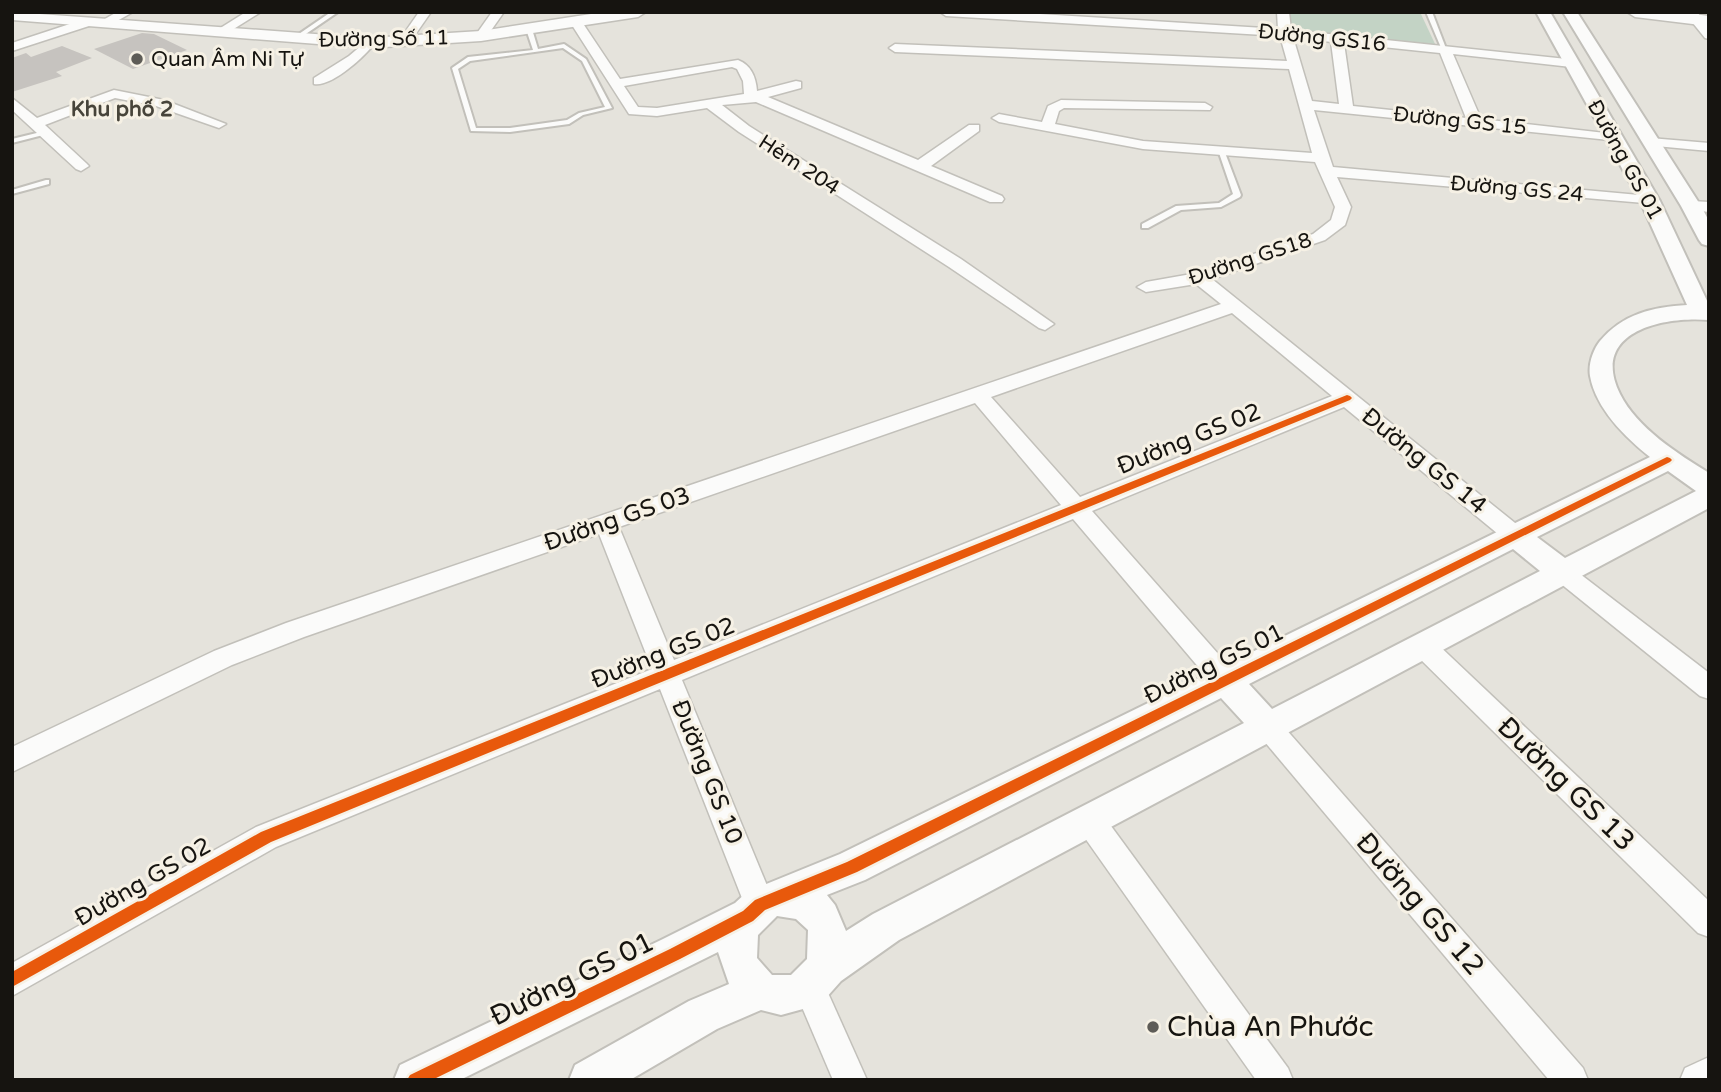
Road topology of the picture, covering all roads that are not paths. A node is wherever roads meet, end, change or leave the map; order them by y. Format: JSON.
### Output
{"nodes":[{"id":1,"x":127,"y":12,"type":"edge"},
{"id":2,"x":255,"y":12,"type":"edge"},
{"id":3,"x":335,"y":12,"type":"edge"},
{"id":4,"x":425,"y":12,"type":"edge"},
{"id":5,"x":498,"y":12,"type":"edge"},
{"id":6,"x":638,"y":12,"type":"edge"},
{"id":7,"x":946,"y":12,"type":"edge"},
{"id":8,"x":1283,"y":12,"type":"edge"},
{"id":9,"x":1429,"y":12,"type":"edge"},
{"id":10,"x":1543,"y":12,"type":"edge"},
{"id":11,"x":1570,"y":12,"type":"edge"},
{"id":12,"x":1635,"y":12,"type":"edge"},
{"id":13,"x":25,"y":15,"type":"edge"},
{"id":14,"x":1699,"y":16,"type":"edge"},
{"id":15,"x":576,"y":22,"type":"junction"},
{"id":16,"x":96,"y":23,"type":"junction"},
{"id":17,"x":529,"y":29,"type":"junction"},
{"id":18,"x":220,"y":33,"type":"junction"},
{"id":19,"x":1286,"y":33,"type":"junction"},
{"id":20,"x":1709,"y":35,"type":"edge"},
{"id":21,"x":481,"y":36,"type":"junction"},
{"id":22,"x":295,"y":39,"type":"junction"},
{"id":23,"x":1337,"y":39,"type":"junction"},
{"id":24,"x":404,"y":42,"type":"junction"},
{"id":25,"x":369,"y":43,"type":"junction"},
{"id":26,"x":12,"y":47,"type":"edge"},
{"id":27,"x":895,"y":48,"type":"dead end"},
{"id":28,"x":1445,"y":50,"type":"junction"},
{"id":29,"x":536,"y":51,"type":"junction"},
{"id":30,"x":1572,"y":63,"type":"junction"},
{"id":31,"x":1294,"y":65,"type":"junction"},
{"id":32,"x":1604,"y":66,"type":"junction"},
{"id":33,"x":319,"y":81,"type":"dead end"},
{"id":34,"x":618,"y":83,"type":"junction"},
{"id":35,"x":796,"y":85,"type":"dead end"},
{"id":36,"x":751,"y":97,"type":"junction"},
{"id":37,"x":12,"y":102,"type":"edge"},
{"id":38,"x":710,"y":103,"type":"junction"},
{"id":39,"x":1306,"y":105,"type":"junction"},
{"id":40,"x":1205,"y":107,"type":"dead end"},
{"id":41,"x":1347,"y":109,"type":"junction"},
{"id":42,"x":999,"y":118,"type":"dead end"},
{"id":43,"x":1475,"y":122,"type":"junction"},
{"id":44,"x":219,"y":124,"type":"dead end"},
{"id":45,"x":1047,"y":127,"type":"junction"},
{"id":46,"x":41,"y":128,"type":"junction"},
{"id":47,"x":974,"y":128,"type":"dead end"},
{"id":48,"x":1614,"y":138,"type":"junction"},
{"id":49,"x":12,"y":141,"type":"edge"},
{"id":50,"x":1650,"y":142,"type":"junction"},
{"id":51,"x":1709,"y":147,"type":"edge"},
{"id":52,"x":1221,"y":150,"type":"junction"},
{"id":53,"x":1323,"y":164,"type":"junction"},
{"id":54,"x":81,"y":166,"type":"dead end"},
{"id":55,"x":919,"y":167,"type":"junction"},
{"id":56,"x":46,"y":183,"type":"dead end"},
{"id":57,"x":12,"y":192,"type":"edge"},
{"id":58,"x":996,"y":199,"type":"dead end"},
{"id":59,"x":1650,"y":201,"type":"junction"},
{"id":60,"x":1700,"y":206,"type":"edge"},
{"id":61,"x":1145,"y":226,"type":"dead end"},
{"id":62,"x":1709,"y":240,"type":"edge"},
{"id":63,"x":1200,"y":278,"type":"junction"},
{"id":64,"x":1146,"y":287,"type":"dead end"},
{"id":65,"x":1234,"y":306,"type":"junction"},
{"id":66,"x":1705,"y":313,"type":"edge"},
{"id":67,"x":1045,"y":324,"type":"dead end"},
{"id":68,"x":978,"y":394,"type":"junction"},
{"id":69,"x":1347,"y":398,"type":"junction"},
{"id":70,"x":1667,"y":460,"type":"junction"},
{"id":71,"x":1709,"y":486,"type":"edge"},
{"id":72,"x":1709,"y":496,"type":"edge"},
{"id":73,"x":1076,"y":508,"type":"junction"},
{"id":74,"x":606,"y":523,"type":"junction"},
{"id":75,"x":1517,"y":537,"type":"junction"},
{"id":76,"x":1563,"y":573,"type":"junction"},
{"id":77,"x":1423,"y":646,"type":"junction"},
{"id":78,"x":667,"y":674,"type":"junction"},
{"id":79,"x":1226,"y":681,"type":"junction"},
{"id":80,"x":1709,"y":688,"type":"edge"},
{"id":81,"x":1268,"y":727,"type":"junction"},
{"id":82,"x":12,"y":760,"type":"edge"},
{"id":83,"x":1090,"y":821,"type":"junction"},
{"id":84,"x":762,"y":906,"type":"junction"},
{"id":85,"x":1709,"y":922,"type":"edge"},
{"id":86,"x":817,"y":978,"type":"junction"},
{"id":87,"x":12,"y":980,"type":"edge"},
{"id":88,"x":760,"y":991,"type":"junction"},
{"id":89,"x":1709,"y":1074,"type":"edge"},
{"id":90,"x":415,"y":1080,"type":"edge"},
{"id":91,"x":590,"y":1080,"type":"edge"},
{"id":92,"x":850,"y":1080,"type":"edge"},
{"id":93,"x":1276,"y":1080,"type":"edge"},
{"id":94,"x":1571,"y":1080,"type":"edge"},
{"id":95,"x":1698,"y":1080,"type":"edge"}],
"edges":[{"from":1,"to":16,"type":"street"},
{"from":2,"to":18,"type":"street"},
{"from":3,"to":22,"type":"lane"},
{"from":4,"to":24,"type":"street"},
{"from":5,"to":21,"type":"street"},
{"from":6,"to":15,"type":"main road","name":"Đường Số 11"},
{"from":7,"to":19,"type":"street","name":"Đường GS16"},
{"from":8,"to":19,"type":"street","name":"Đường GS18"},
{"from":9,"to":28,"type":"lane"},
{"from":10,"to":30,"type":"street","name":"Đường GS 01"},
{"from":11,"to":32,"type":"street","name":"Đường GS 01"},
{"from":12,"to":14,"type":"main road"},
{"from":13,"to":16,"type":"main road"},
{"from":14,"to":20,"type":"street"},
{"from":15,"to":17,"type":"main road","name":"Đường Số 11"},
{"from":15,"to":34,"type":"street"},
{"from":16,"to":18,"type":"main road","name":"Đường Số 11"},
{"from":16,"to":26,"type":"street"},
{"from":17,"to":21,"type":"main road","name":"Đường Số 11"},
{"from":17,"to":29,"type":"lane"},
{"from":18,"to":22,"type":"main road","name":"Đường Số 11"},
{"from":19,"to":23,"type":"street","name":"Đường GS16"},
{"from":19,"to":31,"type":"street","name":"Đường GS18"},
{"from":21,"to":24,"type":"main road","name":"Đường Số 11"},
{"from":22,"to":25,"type":"main road","name":"Đường Số 11"},
{"from":23,"to":28,"type":"street","name":"Đường GS16"},
{"from":23,"to":41,"type":"street"},
{"from":24,"to":25,"type":"main road","name":"Đường Số 11"},
{"from":25,"to":33,"type":"street"},
{"from":27,"to":31,"type":"street"},
{"from":28,"to":30,"type":"street","name":"Đường GS16"},
{"from":28,"to":43,"type":"street"},
{"from":29,"to":29,"type":"lane"},
{"from":30,"to":32,"type":"street"},
{"from":30,"to":48,"type":"street","name":"Đường GS 01"},
{"from":31,"to":39,"type":"street","name":"Đường GS18"},
{"from":32,"to":50,"type":"street","name":"Đường GS 01"},
{"from":34,"to":36,"type":"street"},
{"from":34,"to":38,"type":"street"},
{"from":35,"to":36,"type":"street"},
{"from":36,"to":38,"type":"street"},
{"from":36,"to":55,"type":"street"},
{"from":37,"to":46,"type":"street"},
{"from":38,"to":67,"type":"street","name":"Hẻm 204"},
{"from":39,"to":41,"type":"street","name":"Đường GS 15"},
{"from":39,"to":53,"type":"street","name":"Đường GS18"},
{"from":40,"to":45,"type":"street"},
{"from":41,"to":43,"type":"street","name":"Đường GS 15"},
{"from":42,"to":45,"type":"street"},
{"from":43,"to":48,"type":"street","name":"Đường GS 15"},
{"from":44,"to":46,"type":"street"},
{"from":45,"to":52,"type":"street"},
{"from":46,"to":49,"type":"lane"},
{"from":46,"to":54,"type":"street"},
{"from":47,"to":55,"type":"street"},
{"from":48,"to":50,"type":"street"},
{"from":48,"to":59,"type":"street","name":"Đường GS 01"},
{"from":50,"to":51,"type":"street"},
{"from":50,"to":60,"type":"street","name":"Đường GS 01"},
{"from":52,"to":53,"type":"street"},
{"from":52,"to":61,"type":"lane"},
{"from":53,"to":59,"type":"street","name":"Đường GS 24"},
{"from":53,"to":63,"type":"street","name":"Đường GS18"},
{"from":55,"to":58,"type":"street"},
{"from":56,"to":57,"type":"lane"},
{"from":59,"to":60,"type":"street","name":"Đường GS 24"},
{"from":59,"to":66,"type":"street","name":"Đường GS 01"},
{"from":60,"to":62,"type":"street","name":"Đường GS 01"},
{"from":63,"to":64,"type":"street","name":"Đường GS18"},
{"from":63,"to":65,"type":"street","name":"Đường GS 14"},
{"from":65,"to":68,"type":"street","name":"Đường GS 03"},
{"from":65,"to":69,"type":"street","name":"Đường GS 14"},
{"from":66,"to":70,"type":"street"},
{"from":68,"to":73,"type":"street"},
{"from":68,"to":74,"type":"street","name":"Đường GS 03"},
{"from":69,"to":73,"type":"street","name":"Đường GS 02"},
{"from":69,"to":75,"type":"street","name":"Đường GS 14"},
{"from":70,"to":71,"type":"street"},
{"from":70,"to":75,"type":"street","name":"Đường GS 01"},
{"from":72,"to":76,"type":"street"},
{"from":73,"to":78,"type":"street","name":"Đường GS 02"},
{"from":73,"to":79,"type":"street"},
{"from":74,"to":78,"type":"street","name":"Đường GS 10"},
{"from":74,"to":82,"type":"street","name":"Đường GS 03"},
{"from":75,"to":76,"type":"street"},
{"from":75,"to":79,"type":"street","name":"Đường GS 01"},
{"from":76,"to":77,"type":"street"},
{"from":76,"to":80,"type":"street"},
{"from":77,"to":81,"type":"street"},
{"from":77,"to":85,"type":"street","name":"Đường GS 13"},
{"from":78,"to":84,"type":"street","name":"Đường GS 10"},
{"from":78,"to":87,"type":"street","name":"Đường GS 02"},
{"from":79,"to":81,"type":"street"},
{"from":79,"to":84,"type":"street","name":"Đường GS 01"},
{"from":81,"to":83,"type":"street"},
{"from":81,"to":94,"type":"street","name":"Đường GS 12"},
{"from":83,"to":86,"type":"street"},
{"from":83,"to":93,"type":"street"},
{"from":84,"to":86,"type":"street"},
{"from":84,"to":88,"type":"street"},
{"from":84,"to":90,"type":"street","name":"Đường GS 01"},
{"from":86,"to":88,"type":"street"},
{"from":86,"to":92,"type":"street"},
{"from":88,"to":91,"type":"street"},
{"from":89,"to":95,"type":"street"}]}
